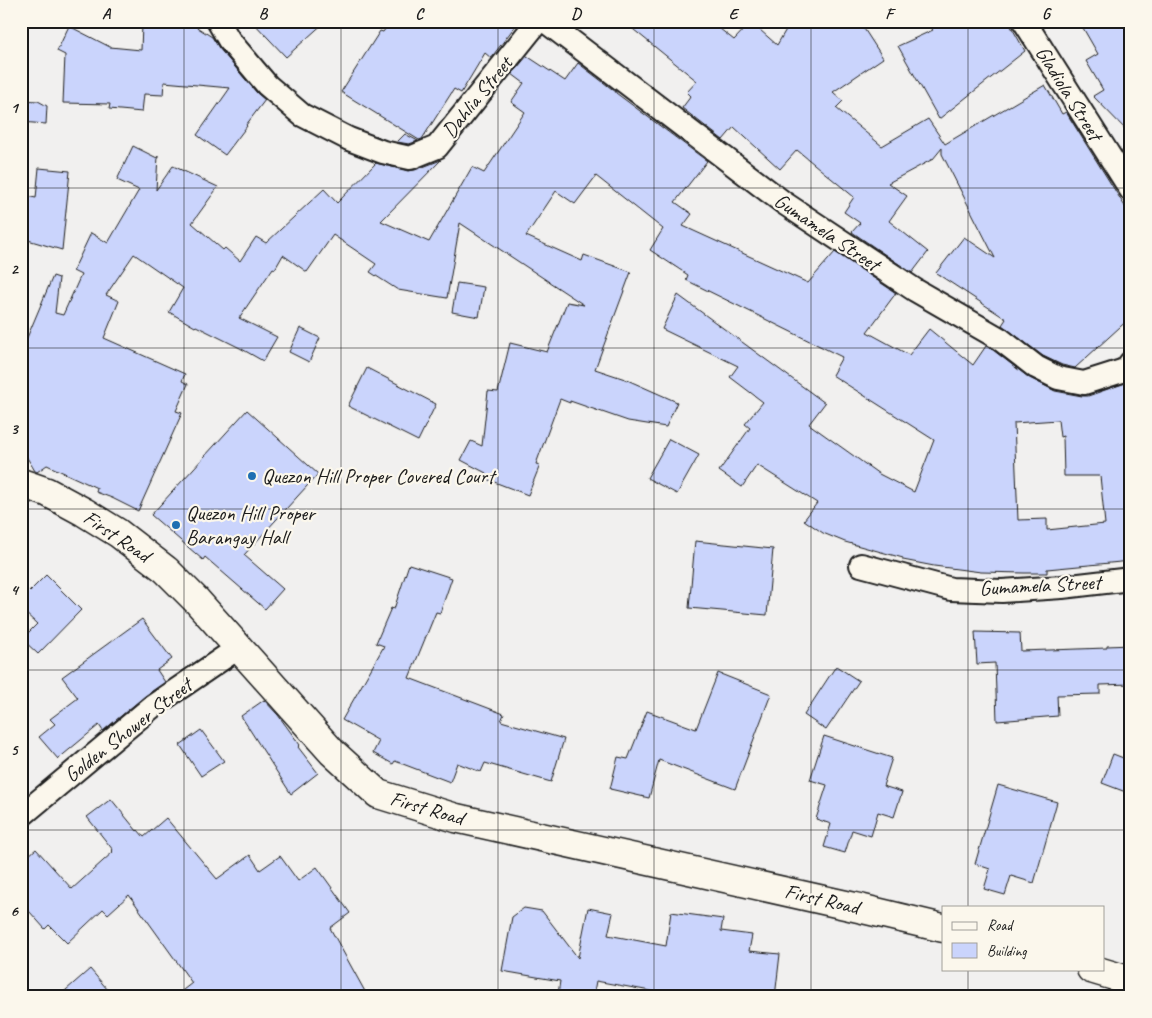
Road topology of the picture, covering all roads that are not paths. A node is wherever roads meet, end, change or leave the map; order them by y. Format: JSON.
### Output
{"nodes":[{"id":1,"x":218,"y":21,"type":"edge"},
{"id":2,"x":538,"y":21,"type":"edge"},
{"id":3,"x":545,"y":21,"type":"edge"},
{"id":4,"x":1024,"y":21,"type":"edge"},
{"id":5,"x":1131,"y":190,"type":"edge"},
{"id":6,"x":1131,"y":362,"type":"edge"},
{"id":7,"x":21,"y":483,"type":"edge"},
{"id":8,"x":861,"y":565,"type":"dead end"},
{"id":9,"x":1131,"y":579,"type":"edge"},
{"id":10,"x":238,"y":648,"type":"junction"},
{"id":11,"x":21,"y":816,"type":"edge"},
{"id":12,"x":942,"y":928,"type":"edge"},
{"id":13,"x":1094,"y":970,"type":"edge"},
{"id":14,"x":1131,"y":981,"type":"edge"}],
"edges":[{"from":1,"to":2,"type":"street","name":"Dahlia Street"},
{"from":3,"to":6,"type":"street","name":"Gumamela Street"},
{"from":4,"to":5,"type":"street","name":"Gladiola Street"},
{"from":7,"to":10,"type":"street","name":"First Road"},
{"from":8,"to":9,"type":"street","name":"Gumamela Street"},
{"from":10,"to":11,"type":"street","name":"Golden Shower Street"},
{"from":10,"to":12,"type":"street","name":"First Road"},
{"from":13,"to":14,"type":"street"}]}
